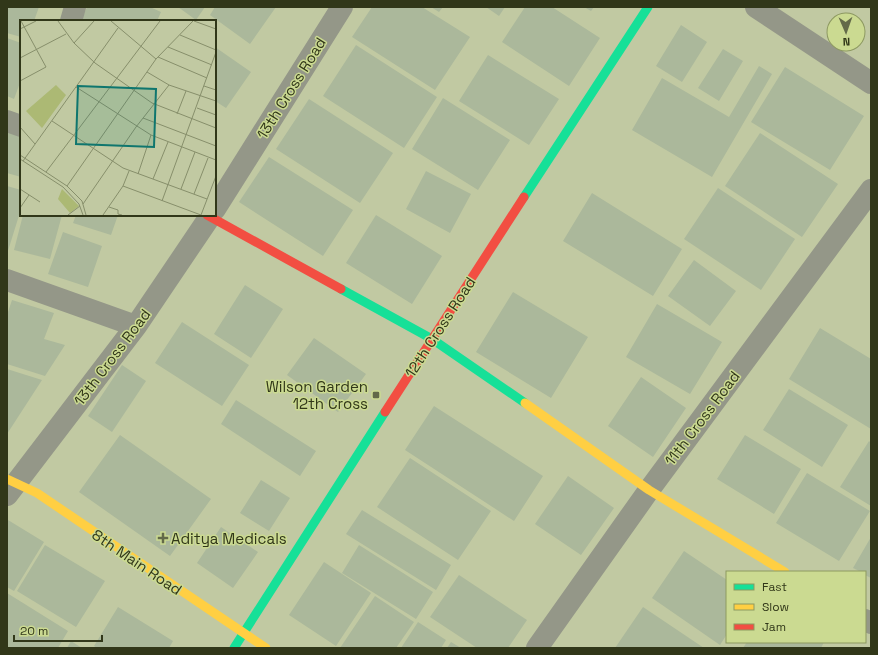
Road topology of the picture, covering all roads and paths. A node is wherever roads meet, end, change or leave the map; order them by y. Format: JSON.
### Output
{"nodes":[{"id":1,"x":76,"y":7,"type":"edge"},
{"id":2,"x":342,"y":7,"type":"edge"},
{"id":3,"x":648,"y":7,"type":"edge"},
{"id":4,"x":756,"y":7,"type":"edge"},
{"id":5,"x":71,"y":20,"type":"edge"},
{"id":6,"x":871,"y":83,"type":"edge"},
{"id":7,"x":7,"y":121,"type":"edge"},
{"id":8,"x":20,"y":126,"type":"edge"},
{"id":9,"x":871,"y":190,"type":"edge"},
{"id":10,"x":216,"y":206,"type":"edge"},
{"id":11,"x":210,"y":216,"type":"edge"},
{"id":12,"x":215,"y":216,"type":"edge"},
{"id":13,"x":7,"y":280,"type":"edge"},
{"id":14,"x":136,"y":326,"type":"junction"},
{"id":15,"x":432,"y":339,"type":"junction"},
{"id":16,"x":10,"y":485,"type":"edge"},
{"id":17,"x":649,"y":490,"type":"junction"},
{"id":18,"x":783,"y":571,"type":"edge"},
{"id":19,"x":243,"y":634,"type":"junction"},
{"id":20,"x":234,"y":648,"type":"edge"},
{"id":21,"x":266,"y":648,"type":"edge"},
{"id":22,"x":537,"y":648,"type":"edge"}],
"edges":[{"from":1,"to":5,"type":"street"},
{"from":2,"to":10,"type":"street","name":"13th Cross Road"},
{"from":3,"to":15,"type":"street","name":"12th Cross Road"},
{"from":4,"to":6,"type":"street"},
{"from":7,"to":8,"type":"street"},
{"from":9,"to":17,"type":"street","name":"11th Cross Road"},
{"from":11,"to":14,"type":"street","name":"13th Cross Road"},
{"from":12,"to":15,"type":"street"},
{"from":13,"to":14,"type":"street"},
{"from":14,"to":16,"type":"street","name":"13th Cross Road"},
{"from":15,"to":17,"type":"street"},
{"from":15,"to":19,"type":"street","name":"12th Cross Road"},
{"from":16,"to":19,"type":"street","name":"8th Main Road"},
{"from":17,"to":18,"type":"street"},
{"from":17,"to":22,"type":"street","name":"11th Cross Road"},
{"from":19,"to":20,"type":"street","name":"12th Cross Road"},
{"from":19,"to":21,"type":"street","name":"8th Main Road"}]}
